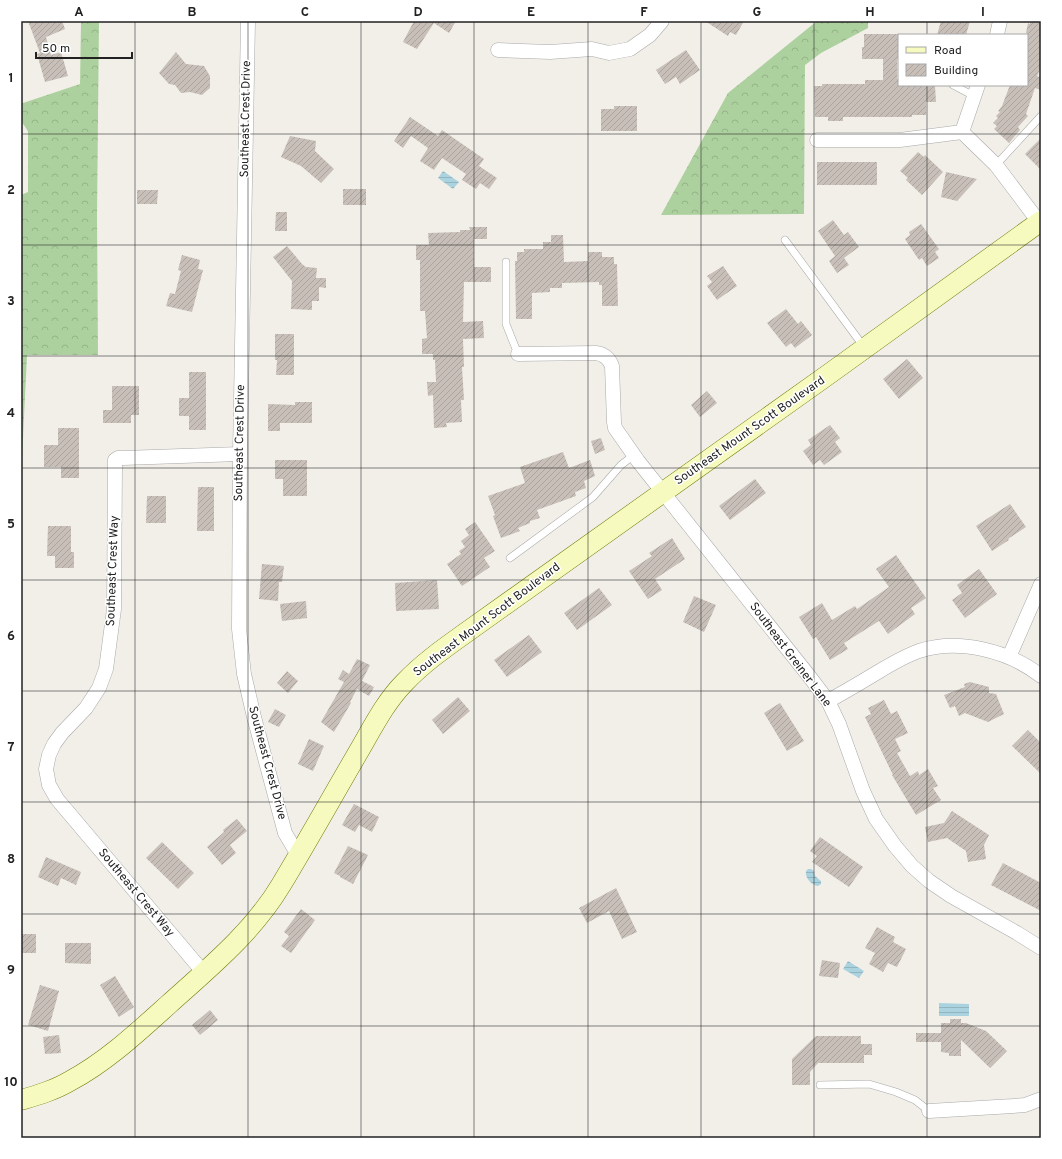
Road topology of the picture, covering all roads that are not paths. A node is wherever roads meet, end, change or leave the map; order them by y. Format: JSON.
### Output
{"nodes":[{"id":1,"x":248,"y":21,"type":"edge"},
{"id":2,"x":662,"y":21,"type":"edge"},
{"id":3,"x":1000,"y":21,"type":"edge"},
{"id":4,"x":997,"y":34,"type":"edge"},
{"id":5,"x":498,"y":50,"type":"dead end"},
{"id":6,"x":958,"y":86,"type":"edge"},
{"id":7,"x":976,"y":91,"type":"edge"},
{"id":8,"x":1041,"y":116,"type":"edge"},
{"id":9,"x":962,"y":132,"type":"junction"},
{"id":10,"x":817,"y":140,"type":"dead end"},
{"id":11,"x":996,"y":165,"type":"junction"},
{"id":12,"x":1040,"y":221,"type":"edge"},
{"id":13,"x":785,"y":240,"type":"dead end"},
{"id":14,"x":506,"y":262,"type":"dead end"},
{"id":15,"x":865,"y":348,"type":"junction"},
{"id":16,"x":518,"y":354,"type":"joint"},
{"id":17,"x":240,"y":454,"type":"junction"},
{"id":18,"x":634,"y":455,"type":"junction"},
{"id":19,"x":663,"y":492,"type":"junction"},
{"id":20,"x":510,"y":558,"type":"dead end"},
{"id":21,"x":1041,"y":584,"type":"edge"},
{"id":22,"x":1009,"y":657,"type":"junction"},
{"id":23,"x":1041,"y":676,"type":"edge"},
{"id":24,"x":828,"y":702,"type":"junction"},
{"id":25,"x":298,"y":855,"type":"junction"},
{"id":26,"x":1041,"y":948,"type":"edge"},
{"id":27,"x":204,"y":973,"type":"junction"},
{"id":28,"x":820,"y":1085,"type":"dead end"},
{"id":29,"x":1041,"y":1099,"type":"edge"},
{"id":30,"x":21,"y":1100,"type":"edge"},
{"id":31,"x":929,"y":1111,"type":"joint"}],
"edges":[{"from":1,"to":17,"type":"street","name":"Southeast Crest Drive"},
{"from":2,"to":5,"type":"street"},
{"from":3,"to":4,"type":"street"},
{"from":6,"to":7,"type":"lane"},
{"from":7,"to":9,"type":"street"},
{"from":8,"to":11,"type":"lane"},
{"from":9,"to":10,"type":"street"},
{"from":9,"to":11,"type":"street"},
{"from":11,"to":12,"type":"street"},
{"from":12,"to":15,"type":"main road","name":"Southeast Mount Scott Boulevard"},
{"from":13,"to":15,"type":"lane"},
{"from":14,"to":16,"type":"lane"},
{"from":15,"to":19,"type":"main road","name":"Southeast Mount Scott Boulevard"},
{"from":16,"to":18,"type":"street","name":"Southeast Greiner Lane"},
{"from":17,"to":25,"type":"street","name":"Southeast Crest Drive"},
{"from":17,"to":27,"type":"street","name":"Southeast Crest Way"},
{"from":18,"to":19,"type":"street","name":"Southeast Greiner Lane"},
{"from":18,"to":20,"type":"lane"},
{"from":19,"to":24,"type":"street","name":"Southeast Greiner Lane"},
{"from":19,"to":25,"type":"main road","name":"Southeast Mount Scott Boulevard"},
{"from":21,"to":22,"type":"street"},
{"from":22,"to":23,"type":"street"},
{"from":22,"to":24,"type":"street"},
{"from":24,"to":26,"type":"street","name":"Southeast Greiner Lane"},
{"from":25,"to":27,"type":"main road","name":"Southeast Mount Scott Boulevard"},
{"from":27,"to":30,"type":"main road","name":"Southeast Mount Scott Boulevard"},
{"from":28,"to":31,"type":"lane"},
{"from":29,"to":31,"type":"street"}]}
